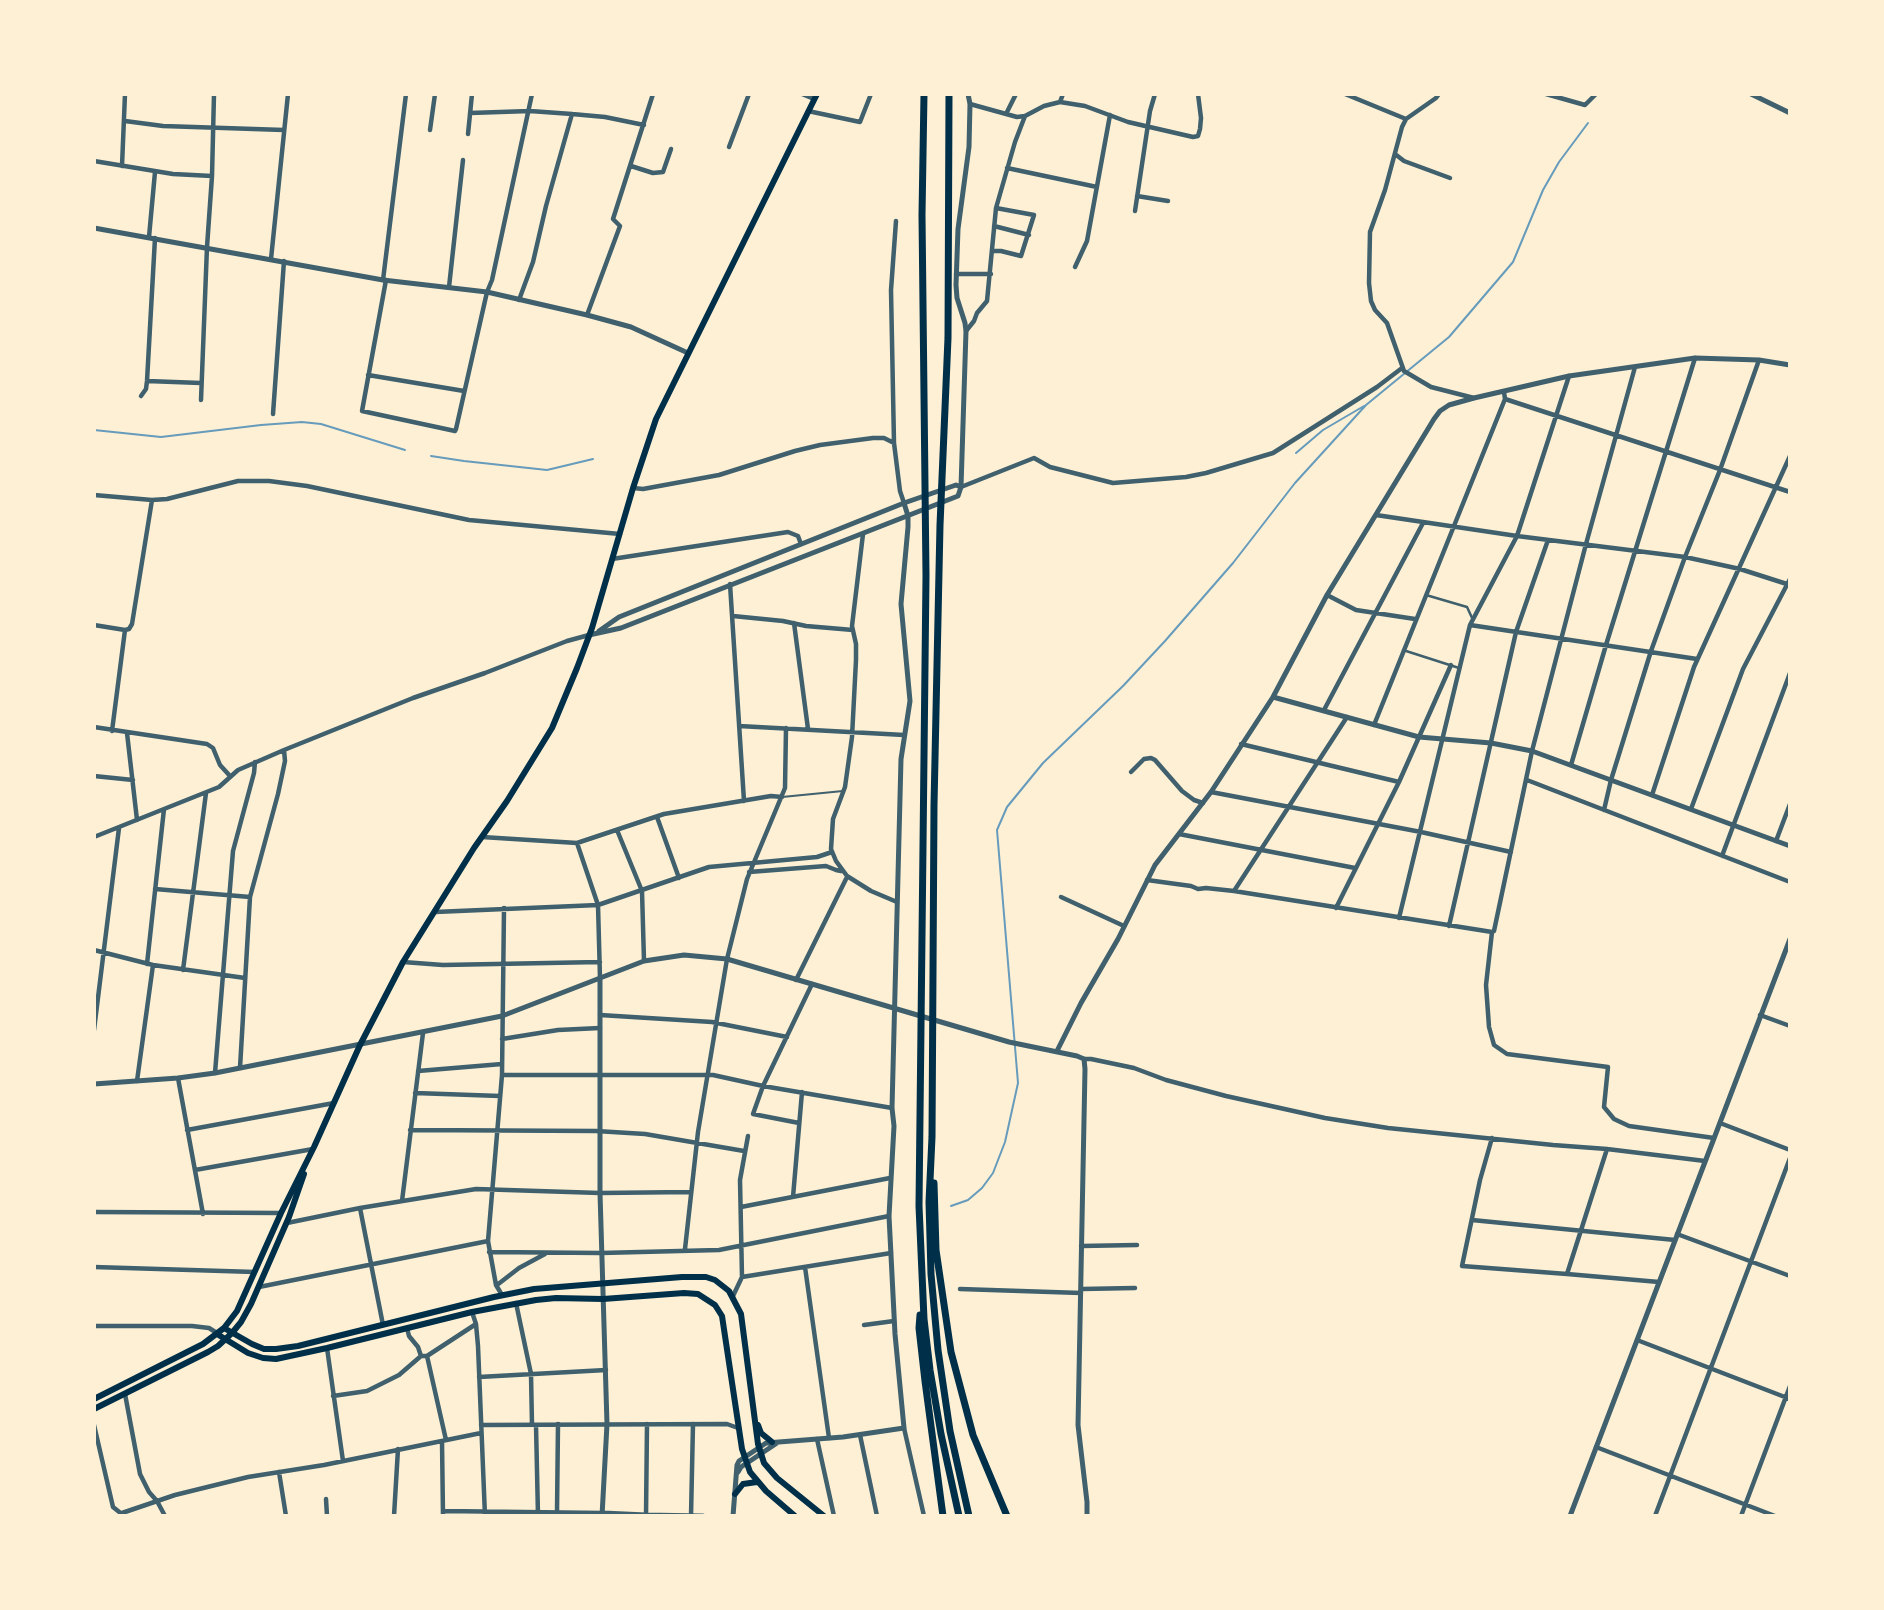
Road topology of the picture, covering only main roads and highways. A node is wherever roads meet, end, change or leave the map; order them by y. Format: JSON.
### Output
{"nodes":[{"id":1,"x":949,"y":94,"type":"edge"},
{"id":2,"x":924,"y":95,"type":"edge"},
{"id":3,"x":815,"y":97,"type":"edge"},
{"id":4,"x":932,"y":1137,"type":"junction"},
{"id":5,"x":313,"y":1149,"type":"junction"},
{"id":6,"x":920,"y":1265,"type":"junction"},
{"id":7,"x":224,"y":1328,"type":"junction"},
{"id":8,"x":218,"y":1334,"type":"junction"},
{"id":9,"x":232,"y":1334,"type":"junction"},
{"id":10,"x":226,"y":1340,"type":"junction"},
{"id":11,"x":94,"y":1399,"type":"edge"},
{"id":12,"x":94,"y":1409,"type":"edge"},
{"id":13,"x":754,"y":1414,"type":"junction"},
{"id":14,"x":774,"y":1442,"type":"road end"},
{"id":15,"x":757,"y":1482,"type":"junction"},
{"id":16,"x":735,"y":1494,"type":"road end"},
{"id":17,"x":795,"y":1516,"type":"edge"},
{"id":18,"x":824,"y":1516,"type":"edge"},
{"id":19,"x":943,"y":1516,"type":"edge"},
{"id":20,"x":959,"y":1516,"type":"edge"},
{"id":21,"x":969,"y":1516,"type":"edge"},
{"id":22,"x":1007,"y":1516,"type":"edge"}],
"edges":[{"from":1,"to":4,"type":"highway"},
{"from":2,"to":6,"type":"highway"},
{"from":3,"to":5,"type":"main road"},
{"from":4,"to":21,"type":"highway"},
{"from":4,"to":22,"type":"highway"},
{"from":5,"to":7,"type":"main road"},
{"from":5,"to":9,"type":"main road"},
{"from":6,"to":19,"type":"highway"},
{"from":6,"to":20,"type":"highway"},
{"from":7,"to":8,"type":"main road"},
{"from":7,"to":9,"type":"main road"},
{"from":8,"to":10,"type":"main road"},
{"from":8,"to":11,"type":"main road"},
{"from":9,"to":10,"type":"main road"},
{"from":9,"to":13,"type":"main road"},
{"from":10,"to":12,"type":"main road"},
{"from":10,"to":15,"type":"main road"},
{"from":13,"to":14,"type":"main road"},
{"from":13,"to":18,"type":"main road"},
{"from":15,"to":16,"type":"main road"},
{"from":15,"to":17,"type":"main road"}]}
